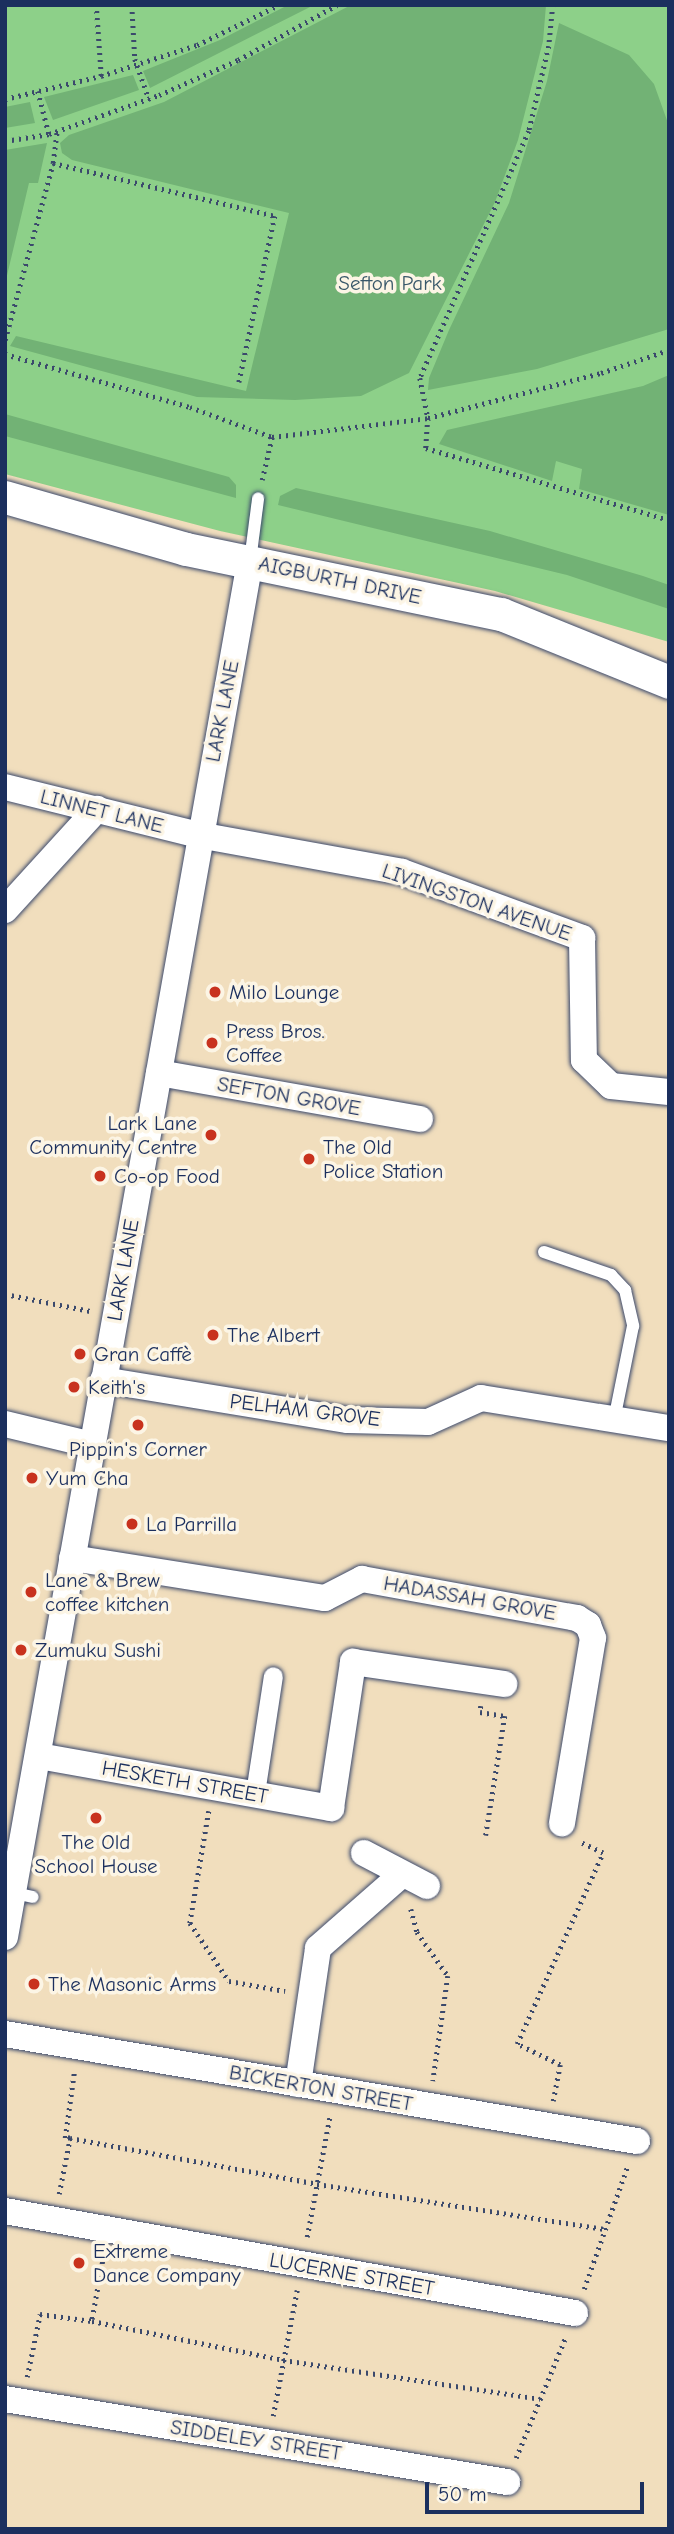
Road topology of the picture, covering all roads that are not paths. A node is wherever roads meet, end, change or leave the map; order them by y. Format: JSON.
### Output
{"nodes":[{"id":1,"x":5,"y":498,"type":"edge"},
{"id":2,"x":258,"y":499,"type":"road end"},
{"id":3,"x":250,"y":561,"type":"junction"},
{"id":4,"x":669,"y":682,"type":"edge"},
{"id":5,"x":5,"y":787,"type":"edge"},
{"id":6,"x":97,"y":809,"type":"junction"},
{"id":7,"x":199,"y":835,"type":"junction"},
{"id":8,"x":5,"y":910,"type":"edge"},
{"id":9,"x":159,"y":1073,"type":"junction"},
{"id":10,"x":669,"y":1092,"type":"edge"},
{"id":11,"x":419,"y":1119,"type":"dead end"},
{"id":12,"x":544,"y":1252,"type":"dead end"},
{"id":13,"x":103,"y":1380,"type":"junction"},
{"id":14,"x":614,"y":1420,"type":"junction"},
{"id":15,"x":5,"y":1424,"type":"edge"},
{"id":16,"x":669,"y":1428,"type":"edge"},
{"id":17,"x":92,"y":1444,"type":"junction"},
{"id":18,"x":72,"y":1558,"type":"junction"},
{"id":19,"x":273,"y":1676,"type":"dead end"},
{"id":20,"x":494,"y":1682,"type":"road end"},
{"id":21,"x":39,"y":1756,"type":"junction"},
{"id":22,"x":255,"y":1793,"type":"junction"},
{"id":23,"x":567,"y":1831,"type":"road end"},
{"id":24,"x":364,"y":1853,"type":"dead end"},
{"id":25,"x":401,"y":1875,"type":"junction"},
{"id":26,"x":427,"y":1886,"type":"dead end"},
{"id":27,"x":5,"y":1937,"type":"edge"},
{"id":28,"x":5,"y":2034,"type":"edge"},
{"id":29,"x":298,"y":2084,"type":"junction"},
{"id":30,"x":637,"y":2141,"type":"dead end"},
{"id":31,"x":5,"y":2211,"type":"edge"},
{"id":32,"x":576,"y":2313,"type":"dead end"},
{"id":33,"x":14,"y":2400,"type":"edge"},
{"id":34,"x":507,"y":2482,"type":"dead end"}],
"edges":[{"from":1,"to":3,"type":"street","name":"AIGBURTH DRIVE"},
{"from":2,"to":3,"type":"lane"},
{"from":3,"to":4,"type":"street","name":"AIGBURTH DRIVE"},
{"from":3,"to":7,"type":"street","name":"LARK LANE"},
{"from":5,"to":6,"type":"street","name":"LINNET LANE"},
{"from":6,"to":7,"type":"street","name":"LINNET LANE"},
{"from":6,"to":8,"type":"street"},
{"from":7,"to":9,"type":"street","name":"LARK LANE"},
{"from":7,"to":10,"type":"street","name":"LIVINGSTON AVENUE"},
{"from":9,"to":11,"type":"street","name":"SEFTON GROVE"},
{"from":9,"to":13,"type":"street","name":"LARK LANE"},
{"from":12,"to":14,"type":"lane"},
{"from":13,"to":14,"type":"street","name":"PELHAM GROVE"},
{"from":13,"to":17,"type":"street","name":"LARK LANE"},
{"from":14,"to":16,"type":"street","name":"PELHAM GROVE"},
{"from":15,"to":17,"type":"street"},
{"from":17,"to":18,"type":"street","name":"LARK LANE"},
{"from":18,"to":21,"type":"street","name":"LARK LANE"},
{"from":18,"to":23,"type":"street","name":"HADASSAH GROVE"},
{"from":19,"to":22,"type":"street"},
{"from":20,"to":22,"type":"street","name":"HESKETH STREET"},
{"from":21,"to":22,"type":"street","name":"HESKETH STREET"},
{"from":21,"to":27,"type":"street","name":"LARK LANE"},
{"from":24,"to":25,"type":"street"},
{"from":25,"to":26,"type":"street"},
{"from":25,"to":29,"type":"street"},
{"from":28,"to":29,"type":"street","name":"BICKERTON STREET"},
{"from":29,"to":30,"type":"street","name":"BICKERTON STREET"},
{"from":31,"to":32,"type":"street","name":"LUCERNE STREET"},
{"from":33,"to":34,"type":"street","name":"SIDDELEY STREET"}]}
